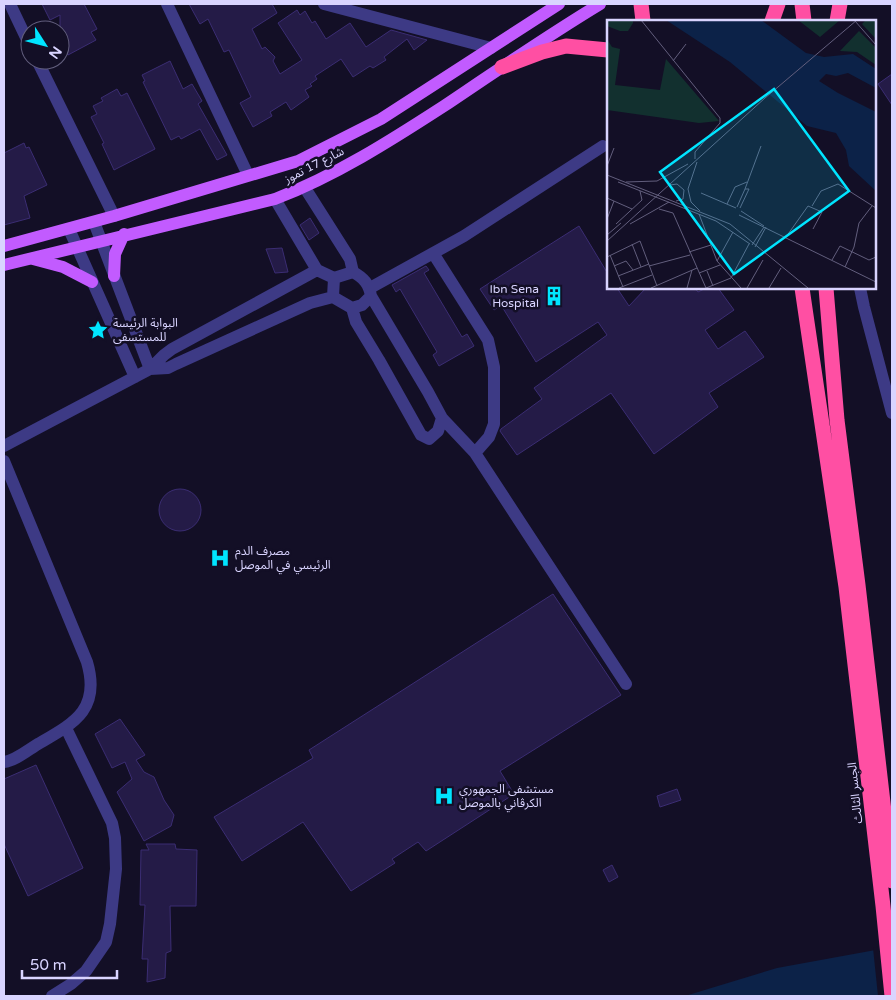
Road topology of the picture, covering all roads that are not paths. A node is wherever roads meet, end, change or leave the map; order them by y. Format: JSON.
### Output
{"nodes":[{"id":1,"x":10,"y":4,"type":"edge"},
{"id":2,"x":166,"y":4,"type":"edge"},
{"id":3,"x":324,"y":4,"type":"edge"},
{"id":4,"x":559,"y":4,"type":"edge"},
{"id":5,"x":600,"y":4,"type":"edge"},
{"id":6,"x":641,"y":4,"type":"edge"},
{"id":7,"x":779,"y":4,"type":"edge"},
{"id":8,"x":802,"y":4,"type":"edge"},
{"id":9,"x":840,"y":4,"type":"edge"},
{"id":10,"x":643,"y":20,"type":"edge"},
{"id":11,"x":772,"y":20,"type":"edge"},
{"id":12,"x":780,"y":20,"type":"edge"},
{"id":13,"x":804,"y":20,"type":"edge"},
{"id":14,"x":837,"y":20,"type":"edge"},
{"id":15,"x":20,"y":25,"type":"edge"},
{"id":16,"x":491,"y":48,"type":"junction"},
{"id":17,"x":607,"y":50,"type":"edge"},
{"id":18,"x":502,"y":67,"type":"junction"},
{"id":19,"x":42,"y":70,"type":"edge"},
{"id":20,"x":381,"y":119,"type":"junction"},
{"id":21,"x":394,"y":139,"type":"junction"},
{"id":22,"x":602,"y":146,"type":"dead end"},
{"id":23,"x":248,"y":175,"type":"junction"},
{"id":24,"x":305,"y":188,"type":"junction"},
{"id":25,"x":275,"y":199,"type":"junction"},
{"id":26,"x":114,"y":216,"type":"junction"},
{"id":27,"x":94,"y":222,"type":"junction"},
{"id":28,"x":69,"y":229,"type":"junction"},
{"id":29,"x":124,"y":234,"type":"junction"},
{"id":30,"x":101,"y":240,"type":"junction"},
{"id":31,"x":4,"y":246,"type":"edge"},
{"id":32,"x":76,"y":247,"type":"junction"},
{"id":33,"x":433,"y":253,"type":"junction"},
{"id":34,"x":31,"y":258,"type":"junction"},
{"id":35,"x":4,"y":265,"type":"edge"},
{"id":36,"x":317,"y":270,"type":"junction"},
{"id":37,"x":353,"y":272,"type":"junction"},
{"id":38,"x":114,"y":276,"type":"junction"},
{"id":39,"x":334,"y":278,"type":"junction"},
{"id":40,"x":92,"y":282,"type":"junction"},
{"id":41,"x":802,"y":289,"type":"edge"},
{"id":42,"x":826,"y":289,"type":"edge"},
{"id":43,"x":860,"y":289,"type":"edge"},
{"id":44,"x":370,"y":292,"type":"junction"},
{"id":45,"x":333,"y":297,"type":"junction"},
{"id":46,"x":352,"y":308,"type":"junction"},
{"id":47,"x":222,"y":322,"type":"junction"},
{"id":48,"x":230,"y":339,"type":"junction"},
{"id":49,"x":150,"y":369,"type":"junction"},
{"id":50,"x":135,"y":377,"type":"junction"},
{"id":51,"x":892,"y":414,"type":"edge"},
{"id":52,"x":442,"y":418,"type":"junction"},
{"id":53,"x":4,"y":446,"type":"edge"},
{"id":54,"x":475,"y":453,"type":"junction"},
{"id":55,"x":4,"y":461,"type":"edge"},
{"id":56,"x":852,"y":586,"type":"junction"},
{"id":57,"x":626,"y":684,"type":"dead end"},
{"id":58,"x":66,"y":728,"type":"junction"},
{"id":59,"x":4,"y":762,"type":"edge"},
{"id":60,"x":892,"y":882,"type":"edge"},
{"id":61,"x":52,"y":996,"type":"edge"},
{"id":62,"x":892,"y":996,"type":"edge"}],
"edges":[{"from":1,"to":15,"type":"street"},
{"from":2,"to":23,"type":"street"},
{"from":3,"to":16,"type":"street"},
{"from":4,"to":16,"type":"main road","name":"شارع 17 تموز"},
{"from":5,"to":18,"type":"main road","name":"شارع 17 تموز"},
{"from":6,"to":10,"type":"highway"},
{"from":7,"to":11,"type":"highway"},
{"from":7,"to":12,"type":"highway"},
{"from":8,"to":13,"type":"highway"},
{"from":9,"to":14,"type":"highway"},
{"from":16,"to":20,"type":"main road","name":"شارع 17 تموز"},
{"from":17,"to":18,"type":"highway"},
{"from":18,"to":21,"type":"main road","name":"شارع 17 تموز"},
{"from":19,"to":26,"type":"street"},
{"from":20,"to":21,"type":"main road"},
{"from":20,"to":23,"type":"main road","name":"شارع 17 تموز"},
{"from":21,"to":24,"type":"main road","name":"شارع 17 تموز"},
{"from":22,"to":33,"type":"street"},
{"from":23,"to":26,"type":"main road","name":"شارع 17 تموز"},
{"from":24,"to":25,"type":"main road","name":"شارع 17 تموز"},
{"from":24,"to":37,"type":"street"},
{"from":25,"to":29,"type":"main road","name":"شارع 17 تموز"},
{"from":25,"to":36,"type":"street"},
{"from":26,"to":27,"type":"main road","name":"شارع 17 تموز"},
{"from":27,"to":28,"type":"main road","name":"شارع 17 تموز"},
{"from":27,"to":30,"type":"street"},
{"from":28,"to":31,"type":"main road","name":"شارع 17 تموز"},
{"from":28,"to":32,"type":"street"},
{"from":29,"to":30,"type":"main road","name":"شارع 17 تموز"},
{"from":29,"to":38,"type":"main road"},
{"from":30,"to":32,"type":"main road","name":"شارع 17 تموز"},
{"from":30,"to":38,"type":"street"},
{"from":32,"to":34,"type":"main road","name":"شارع 17 تموز"},
{"from":32,"to":40,"type":"street"},
{"from":33,"to":44,"type":"street"},
{"from":33,"to":54,"type":"street"},
{"from":34,"to":35,"type":"main road","name":"شارع 17 تموز"},
{"from":34,"to":40,"type":"main road"},
{"from":36,"to":39,"type":"street"},
{"from":36,"to":47,"type":"street"},
{"from":37,"to":39,"type":"street"},
{"from":37,"to":44,"type":"street"},
{"from":38,"to":49,"type":"street"},
{"from":39,"to":45,"type":"street"},
{"from":40,"to":50,"type":"street"},
{"from":41,"to":56,"type":"highway"},
{"from":42,"to":56,"type":"highway"},
{"from":43,"to":51,"type":"street"},
{"from":44,"to":46,"type":"street"},
{"from":44,"to":52,"type":"street"},
{"from":45,"to":46,"type":"street"},
{"from":45,"to":48,"type":"street"},
{"from":46,"to":52,"type":"street"},
{"from":47,"to":48,"type":"street"},
{"from":47,"to":49,"type":"street"},
{"from":48,"to":49,"type":"street"},
{"from":49,"to":50,"type":"street"},
{"from":50,"to":53,"type":"street"},
{"from":52,"to":54,"type":"street"},
{"from":54,"to":57,"type":"street"},
{"from":55,"to":58,"type":"street"},
{"from":56,"to":60,"type":"highway"},
{"from":56,"to":62,"type":"highway","name":"الجسر الثالث"},
{"from":58,"to":59,"type":"street"},
{"from":58,"to":61,"type":"street"}]}
